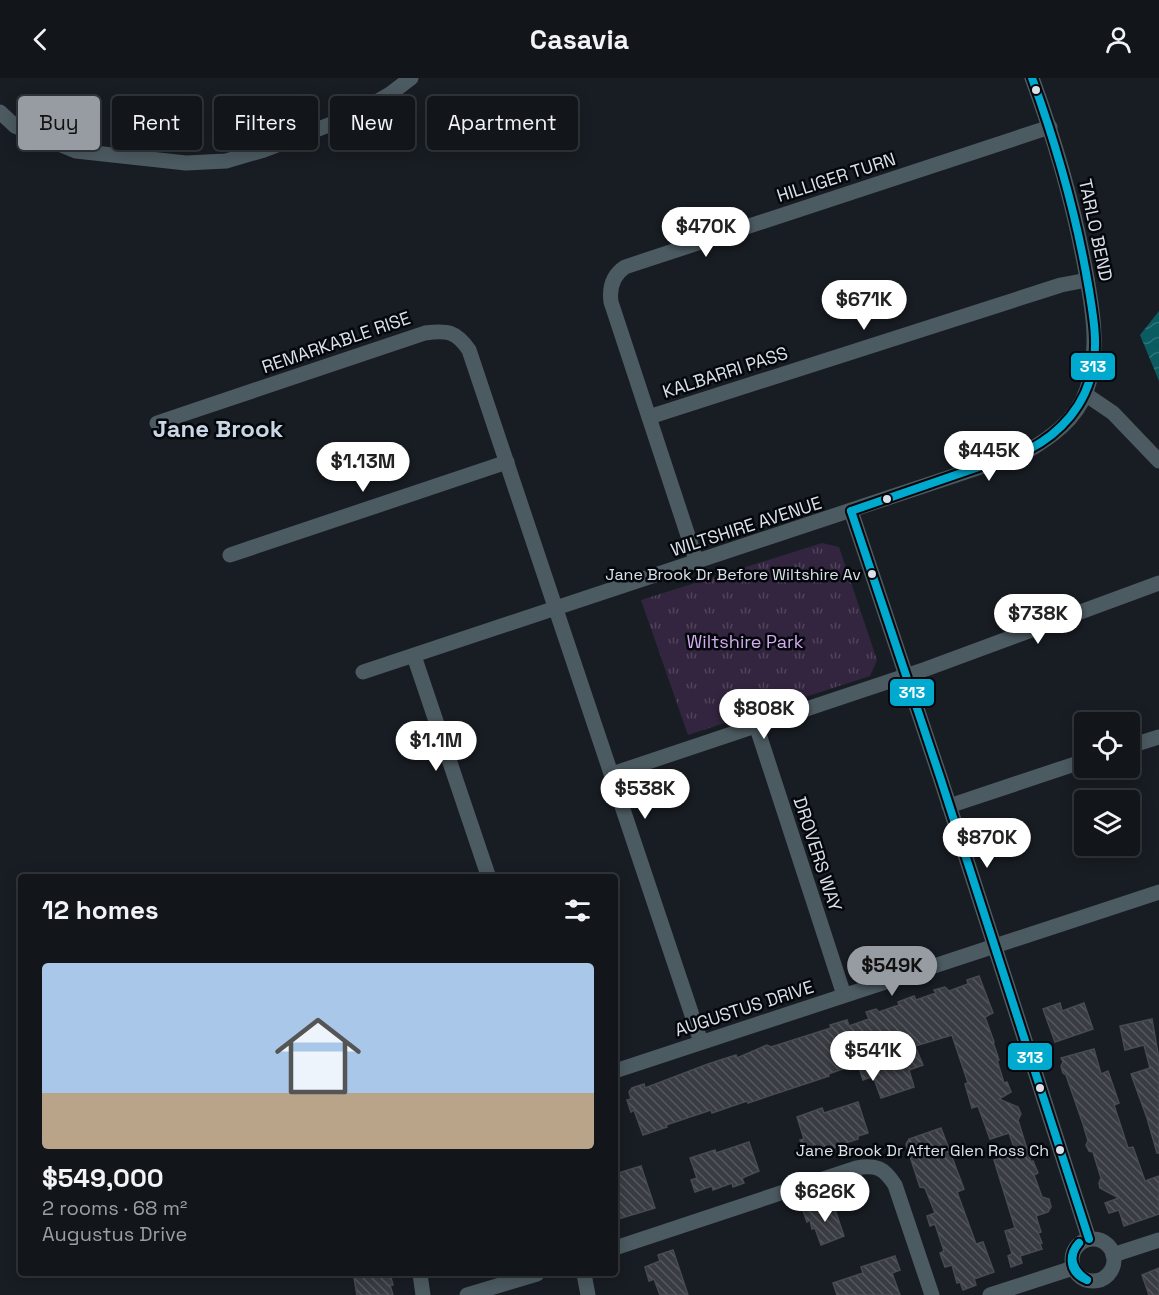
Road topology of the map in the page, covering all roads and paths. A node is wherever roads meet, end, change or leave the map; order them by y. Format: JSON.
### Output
{"nodes":[{"id":1,"x":411,"y":78,"type":"edge"},
{"id":2,"x":1032,"y":78,"type":"edge"},
{"id":3,"x":0,"y":112,"type":"edge"},
{"id":4,"x":1050,"y":127,"type":"junction"},
{"id":5,"x":1088,"y":280,"type":"junction"},
{"id":6,"x":1085,"y":394,"type":"junction"},
{"id":7,"x":649,"y":417,"type":"junction"},
{"id":8,"x":157,"y":423,"type":"dead end"},
{"id":9,"x":1159,"y":460,"type":"edge"},
{"id":10,"x":507,"y":462,"type":"junction"},
{"id":11,"x":851,"y":511,"type":"junction"},
{"id":12,"x":230,"y":555,"type":"dead end"},
{"id":13,"x":697,"y":562,"type":"junction"},
{"id":14,"x":1159,"y":583,"type":"edge"},
{"id":15,"x":557,"y":609,"type":"junction"},
{"id":16,"x":414,"y":656,"type":"junction"},
{"id":17,"x":363,"y":672,"type":"dead end"},
{"id":18,"x":906,"y":675,"type":"junction"},
{"id":19,"x":756,"y":725,"type":"junction"},
{"id":20,"x":1159,"y":737,"type":"edge"},
{"id":21,"x":1140,"y":743,"type":"edge"},
{"id":22,"x":1074,"y":764,"type":"edge"},
{"id":23,"x":612,"y":774,"type":"junction"},
{"id":24,"x":949,"y":806,"type":"junction"},
{"id":25,"x":488,"y":874,"type":"edge"},
{"id":26,"x":1159,"y":892,"type":"edge"},
{"id":27,"x":994,"y":946,"type":"junction"},
{"id":28,"x":843,"y":995,"type":"junction"},
{"id":29,"x":701,"y":1042,"type":"junction"},
{"id":30,"x":618,"y":1070,"type":"edge"},
{"id":31,"x":1089,"y":1239,"type":"junction"},
{"id":32,"x":1159,"y":1240,"type":"edge"},
{"id":33,"x":618,"y":1247,"type":"edge"},
{"id":34,"x":1113,"y":1255,"type":"junction"},
{"id":35,"x":1072,"y":1268,"type":"junction"},
{"id":36,"x":420,"y":1276,"type":"edge"},
{"id":37,"x":530,"y":1276,"type":"edge"},
{"id":38,"x":584,"y":1276,"type":"edge"},
{"id":39,"x":1092,"y":1288,"type":"edge"},
{"id":40,"x":423,"y":1295,"type":"edge"},
{"id":41,"x":467,"y":1295,"type":"edge"},
{"id":42,"x":588,"y":1295,"type":"edge"},
{"id":43,"x":932,"y":1295,"type":"edge"},
{"id":44,"x":990,"y":1295,"type":"edge"}],
"edges":[{"from":1,"to":3,"type":"street"},
{"from":2,"to":4,"type":"street","name":"TARLO BEND"},
{"from":4,"to":5,"type":"street","name":"TARLO BEND"},
{"from":4,"to":7,"type":"street","name":"HILLIGER TURN"},
{"from":5,"to":6,"type":"street","name":"TARLO BEND"},
{"from":5,"to":7,"type":"street","name":"KALBARRI PASS"},
{"from":6,"to":9,"type":"street"},
{"from":6,"to":11,"type":"street","name":"WILTSHIRE AVENUE"},
{"from":7,"to":13,"type":"street","name":"HILLIGER TURN"},
{"from":8,"to":10,"type":"street","name":"REMARKABLE RISE"},
{"from":10,"to":12,"type":"street"},
{"from":10,"to":15,"type":"street","name":"REMARKABLE RISE"},
{"from":11,"to":13,"type":"street","name":"WILTSHIRE AVENUE"},
{"from":11,"to":18,"type":"street"},
{"from":13,"to":15,"type":"street","name":"WILTSHIRE AVENUE"},
{"from":14,"to":18,"type":"street"},
{"from":15,"to":16,"type":"street","name":"WILTSHIRE AVENUE"},
{"from":15,"to":23,"type":"street","name":"REMARKABLE RISE"},
{"from":16,"to":17,"type":"street","name":"WILTSHIRE AVENUE"},
{"from":16,"to":25,"type":"street"},
{"from":18,"to":19,"type":"street"},
{"from":18,"to":24,"type":"street"},
{"from":19,"to":23,"type":"street"},
{"from":19,"to":28,"type":"street","name":"DROVERS WAY"},
{"from":20,"to":21,"type":"street"},
{"from":22,"to":24,"type":"street"},
{"from":23,"to":29,"type":"street","name":"REMARKABLE RISE"},
{"from":24,"to":27,"type":"street"},
{"from":26,"to":27,"type":"street","name":"AUGUSTUS DRIVE"},
{"from":27,"to":28,"type":"street","name":"AUGUSTUS DRIVE"},
{"from":27,"to":31,"type":"street"},
{"from":28,"to":29,"type":"street","name":"AUGUSTUS DRIVE"},
{"from":29,"to":30,"type":"street","name":"AUGUSTUS DRIVE"},
{"from":31,"to":34,"type":"street"},
{"from":31,"to":35,"type":"street"},
{"from":32,"to":34,"type":"street"},
{"from":33,"to":43,"type":"street"},
{"from":34,"to":39,"type":"street"},
{"from":35,"to":39,"type":"street"},
{"from":35,"to":44,"type":"street"},
{"from":36,"to":40,"type":"street"},
{"from":37,"to":41,"type":"street"},
{"from":38,"to":42,"type":"street"}]}
